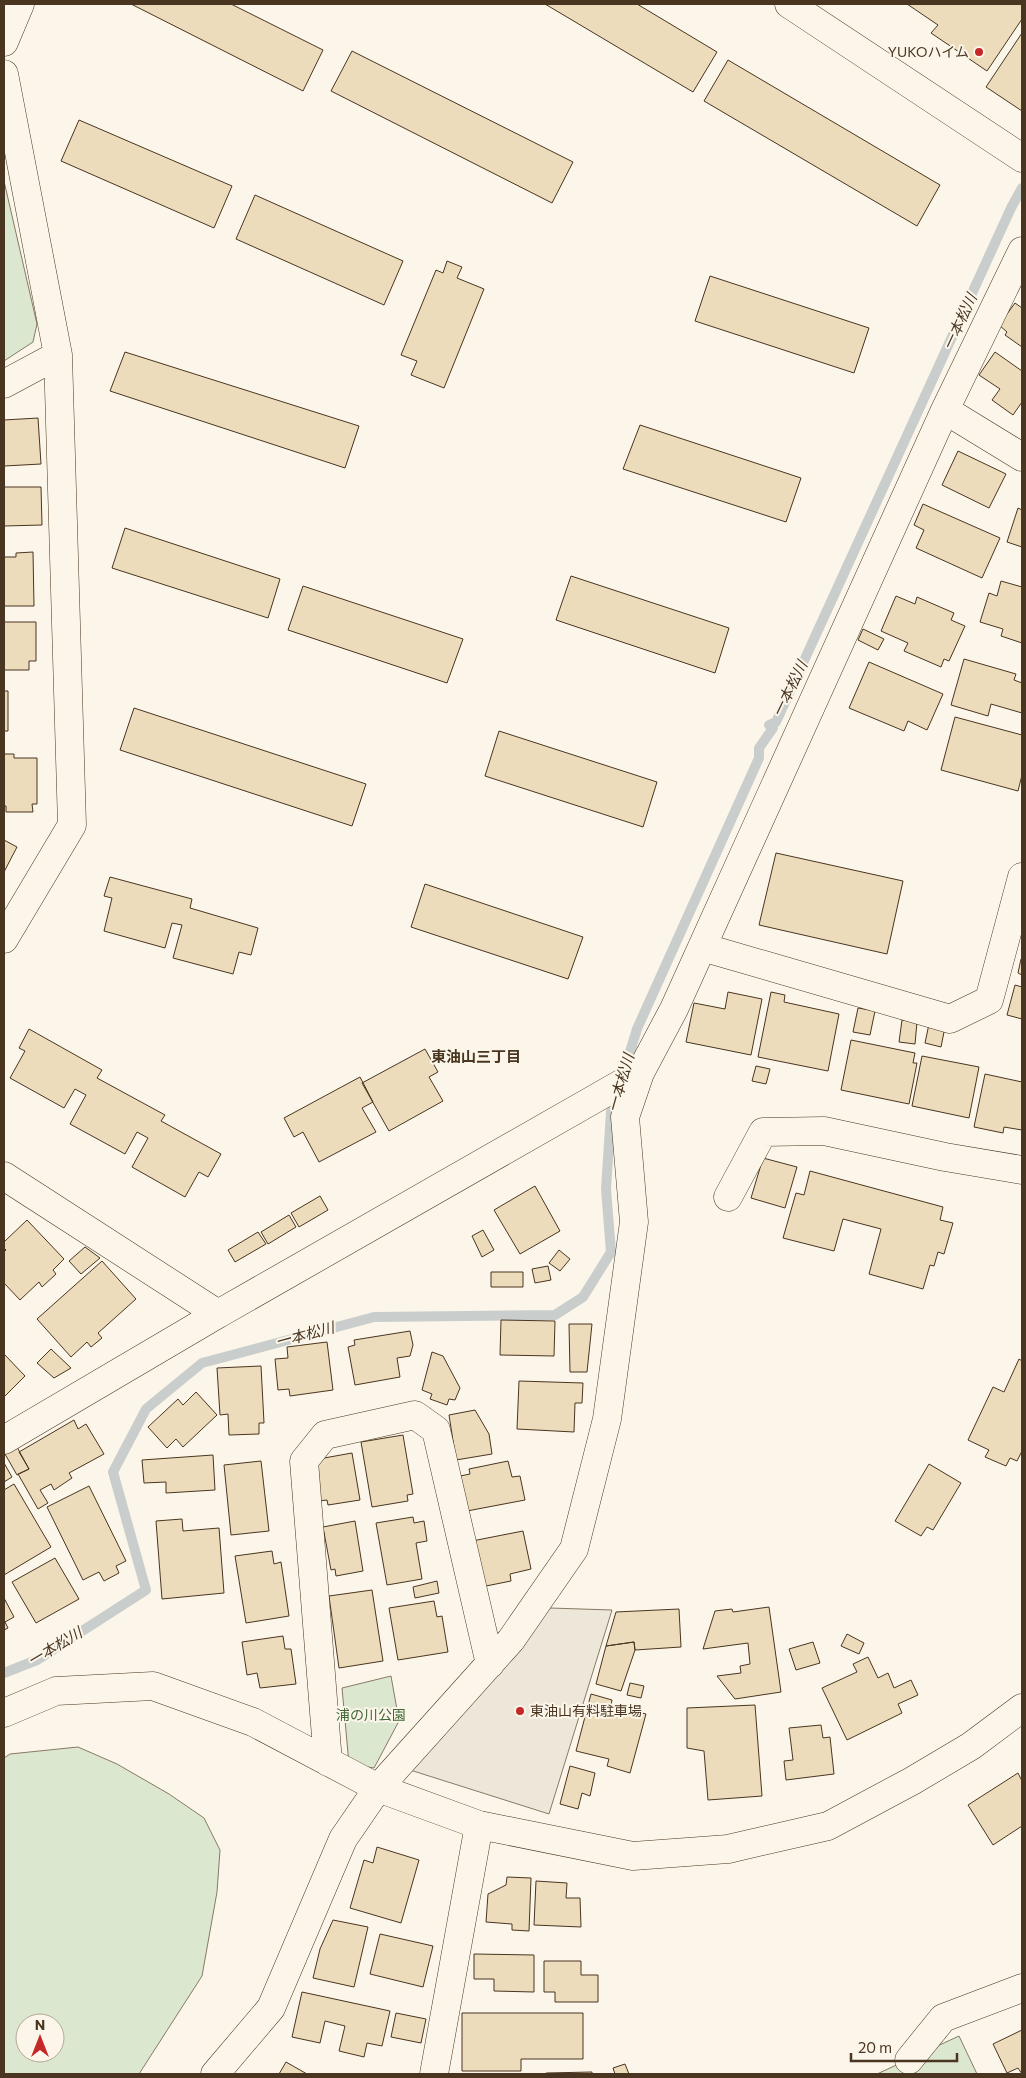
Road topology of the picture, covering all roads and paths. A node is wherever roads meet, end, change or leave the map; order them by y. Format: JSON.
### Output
{"nodes":[{"id":1,"x":20,"y":4,"type":"edge"},
{"id":2,"x":789,"y":4,"type":"edge"},
{"id":3,"x":4,"y":42,"type":"edge"},
{"id":4,"x":4,"y":74,"type":"edge"},
{"id":5,"x":1021,"y":158,"type":"edge"},
{"id":6,"x":1022,"y":251,"type":"edge"},
{"id":7,"x":58,"y":355,"type":"junction"},
{"id":8,"x":4,"y":384,"type":"edge"},
{"id":9,"x":946,"y":410,"type":"junction"},
{"id":10,"x":1022,"y":456,"type":"edge"},
{"id":11,"x":1022,"y":877,"type":"edge"},
{"id":12,"x":4,"y":939,"type":"edge"},
{"id":13,"x":702,"y":947,"type":"junction"},
{"id":14,"x":637,"y":1075,"type":"junction"},
{"id":15,"x":1022,"y":1170,"type":"edge"},
{"id":16,"x":4,"y":1176,"type":"edge"},
{"id":17,"x":728,"y":1197,"type":"dead end"},
{"id":18,"x":218,"y":1314,"type":"junction"},
{"id":19,"x":4,"y":1440,"type":"edge"},
{"id":20,"x":490,"y":1664,"type":"junction"},
{"id":21,"x":1022,"y":1708,"type":"edge"},
{"id":22,"x":4,"y":1712,"type":"edge"},
{"id":23,"x":328,"y":1762,"type":"junction"},
{"id":24,"x":378,"y":1788,"type":"junction"},
{"id":25,"x":479,"y":1825,"type":"junction"},
{"id":26,"x":1022,"y":1988,"type":"edge"},
{"id":27,"x":909,"y":2060,"type":"dead end"},
{"id":28,"x":215,"y":2074,"type":"edge"},
{"id":29,"x":434,"y":2074,"type":"edge"}],
"edges":[{"from":1,"to":3,"type":"street"},
{"from":2,"to":5,"type":"street"},
{"from":4,"to":7,"type":"street"},
{"from":6,"to":9,"type":"street"},
{"from":7,"to":8,"type":"street"},
{"from":7,"to":12,"type":"street"},
{"from":9,"to":10,"type":"street"},
{"from":9,"to":13,"type":"street"},
{"from":11,"to":13,"type":"street"},
{"from":13,"to":14,"type":"street"},
{"from":14,"to":18,"type":"street"},
{"from":14,"to":20,"type":"street"},
{"from":15,"to":17,"type":"street"},
{"from":16,"to":18,"type":"street"},
{"from":18,"to":19,"type":"street"},
{"from":20,"to":23,"type":"street"},
{"from":20,"to":24,"type":"street"},
{"from":21,"to":25,"type":"street"},
{"from":22,"to":23,"type":"street"},
{"from":23,"to":24,"type":"street"},
{"from":24,"to":25,"type":"street"},
{"from":24,"to":28,"type":"street"},
{"from":25,"to":29,"type":"street"},
{"from":26,"to":27,"type":"street"}]}
